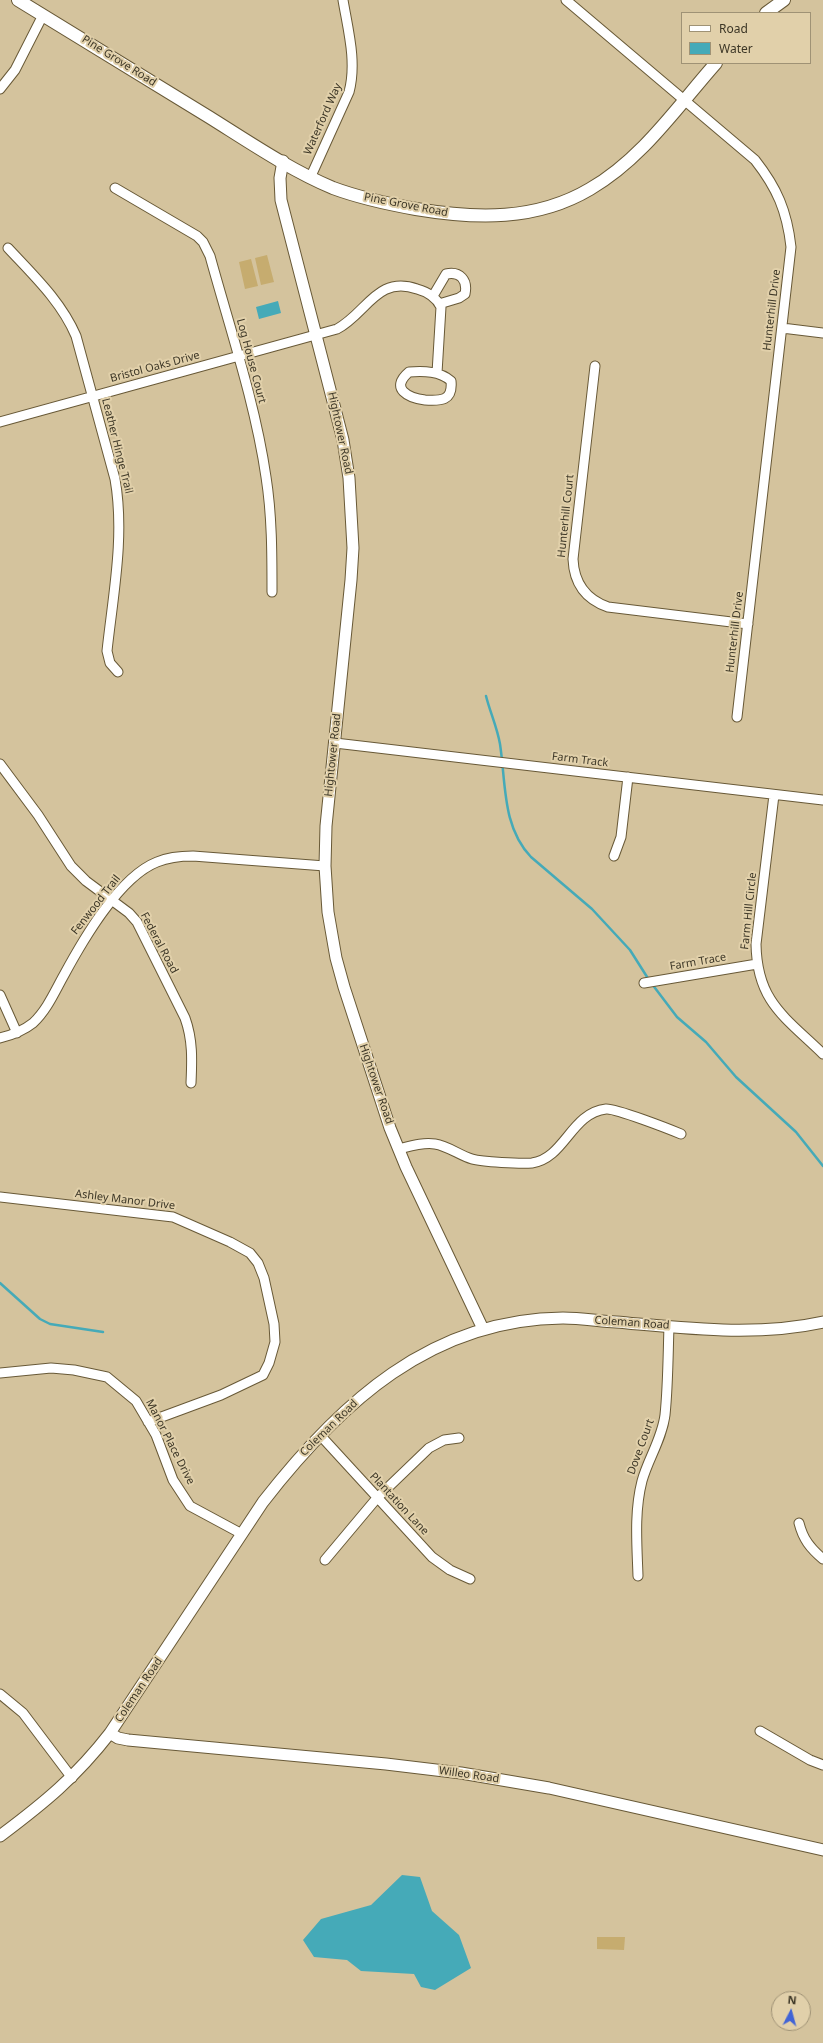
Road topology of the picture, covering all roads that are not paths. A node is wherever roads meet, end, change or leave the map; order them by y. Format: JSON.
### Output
{"nodes":[{"id":1,"x":18,"y":0,"type":"edge"},
{"id":2,"x":343,"y":0,"type":"edge"},
{"id":3,"x":566,"y":0,"type":"edge"},
{"id":4,"x":784,"y":0,"type":"edge"},
{"id":5,"x":767,"y":12,"type":"edge"},
{"id":6,"x":43,"y":15,"type":"junction"},
{"id":7,"x":715,"y":64,"type":"edge"},
{"id":8,"x":0,"y":89,"type":"edge"},
{"id":9,"x":683,"y":100,"type":"junction"},
{"id":10,"x":283,"y":161,"type":"junction"},
{"id":11,"x":311,"y":176,"type":"junction"},
{"id":12,"x":116,"y":188,"type":"dead end"},
{"id":13,"x":8,"y":248,"type":"dead end"},
{"id":14,"x":432,"y":296,"type":"junction"},
{"id":15,"x":439,"y":304,"type":"junction"},
{"id":16,"x":782,"y":328,"type":"junction"},
{"id":17,"x":823,"y":333,"type":"edge"},
{"id":18,"x":317,"y":336,"type":"junction"},
{"id":19,"x":238,"y":357,"type":"junction"},
{"id":20,"x":595,"y":366,"type":"dead end"},
{"id":21,"x":436,"y":373,"type":"junction"},
{"id":22,"x":93,"y":397,"type":"junction"},
{"id":23,"x":0,"y":422,"type":"edge"},
{"id":24,"x":272,"y":592,"type":"dead end"},
{"id":25,"x":748,"y":624,"type":"junction"},
{"id":26,"x":118,"y":672,"type":"dead end"},
{"id":27,"x":737,"y":718,"type":"dead end"},
{"id":28,"x":335,"y":743,"type":"junction"},
{"id":29,"x":0,"y":764,"type":"edge"},
{"id":30,"x":628,"y":778,"type":"junction"},
{"id":31,"x":774,"y":795,"type":"junction"},
{"id":32,"x":823,"y":800,"type":"edge"},
{"id":33,"x":614,"y":856,"type":"dead end"},
{"id":34,"x":325,"y":866,"type":"junction"},
{"id":35,"x":112,"y":901,"type":"junction"},
{"id":36,"x":757,"y":964,"type":"junction"},
{"id":37,"x":644,"y":983,"type":"dead end"},
{"id":38,"x":0,"y":995,"type":"edge"},
{"id":39,"x":17,"y":1033,"type":"junction"},
{"id":40,"x":0,"y":1038,"type":"edge"},
{"id":41,"x":823,"y":1054,"type":"edge"},
{"id":42,"x":191,"y":1083,"type":"dead end"},
{"id":43,"x":681,"y":1134,"type":"dead end"},
{"id":44,"x":399,"y":1149,"type":"junction"},
{"id":45,"x":0,"y":1197,"type":"edge"},
{"id":46,"x":823,"y":1322,"type":"edge"},
{"id":47,"x":669,"y":1326,"type":"junction"},
{"id":48,"x":482,"y":1329,"type":"junction"},
{"id":49,"x":0,"y":1373,"type":"edge"},
{"id":50,"x":148,"y":1422,"type":"junction"},
{"id":51,"x":320,"y":1435,"type":"junction"},
{"id":52,"x":459,"y":1438,"type":"dead end"},
{"id":53,"x":377,"y":1498,"type":"junction"},
{"id":54,"x":799,"y":1523,"type":"dead end"},
{"id":55,"x":242,"y":1534,"type":"junction"},
{"id":56,"x":823,"y":1559,"type":"edge"},
{"id":57,"x":324,"y":1560,"type":"dead end"},
{"id":58,"x":638,"y":1576,"type":"dead end"},
{"id":59,"x":470,"y":1578,"type":"dead end"},
{"id":60,"x":0,"y":1694,"type":"edge"},
{"id":61,"x":760,"y":1731,"type":"dead end"},
{"id":62,"x":110,"y":1733,"type":"junction"},
{"id":63,"x":823,"y":1765,"type":"edge"},
{"id":64,"x":72,"y":1778,"type":"junction"},
{"id":65,"x":0,"y":1836,"type":"edge"},
{"id":66,"x":823,"y":1850,"type":"edge"}],
"edges":[{"from":1,"to":6,"type":"main road","name":"Pine Grove Road"},
{"from":2,"to":11,"type":"street","name":"Waterford Way"},
{"from":3,"to":9,"type":"street","name":"Hunterhill Drive"},
{"from":4,"to":5,"type":"main road"},
{"from":6,"to":8,"type":"street"},
{"from":6,"to":10,"type":"main road","name":"Pine Grove Road"},
{"from":7,"to":9,"type":"main road","name":"Pine Grove Road"},
{"from":9,"to":11,"type":"main road","name":"Pine Grove Road"},
{"from":9,"to":16,"type":"street","name":"Hunterhill Drive"},
{"from":10,"to":11,"type":"main road","name":"Pine Grove Road"},
{"from":10,"to":18,"type":"street","name":"Hightower Road"},
{"from":12,"to":19,"type":"street","name":"Log House Court"},
{"from":13,"to":22,"type":"street","name":"Leather Hinge Trail"},
{"from":14,"to":15,"type":"street"},
{"from":14,"to":15,"type":"street"},
{"from":14,"to":18,"type":"street","name":"Bristol Oaks Drive"},
{"from":15,"to":21,"type":"street"},
{"from":16,"to":17,"type":"street"},
{"from":16,"to":25,"type":"street","name":"Hunterhill Drive"},
{"from":18,"to":19,"type":"street","name":"Bristol Oaks Drive"},
{"from":18,"to":28,"type":"street","name":"Hightower Road"},
{"from":19,"to":22,"type":"street","name":"Bristol Oaks Drive"},
{"from":19,"to":24,"type":"street","name":"Log House Court"},
{"from":20,"to":25,"type":"street","name":"Hunterhill Court"},
{"from":21,"to":21,"type":"street"},
{"from":22,"to":23,"type":"street","name":"Bristol Oaks Drive"},
{"from":22,"to":26,"type":"street","name":"Leather Hinge Trail"},
{"from":25,"to":27,"type":"street","name":"Hunterhill Drive"},
{"from":28,"to":30,"type":"street","name":"Farm Track"},
{"from":28,"to":34,"type":"street","name":"Hightower Road"},
{"from":29,"to":35,"type":"street","name":"Federal Road"},
{"from":30,"to":31,"type":"street","name":"Farm Track"},
{"from":30,"to":33,"type":"street"},
{"from":31,"to":32,"type":"street","name":"Farm Track"},
{"from":31,"to":36,"type":"street","name":"Farm Hill Circle"},
{"from":34,"to":35,"type":"street","name":"Fenwood Trail"},
{"from":34,"to":44,"type":"street","name":"Hightower Road"},
{"from":35,"to":39,"type":"street","name":"Fenwood Trail"},
{"from":35,"to":42,"type":"street","name":"Federal Road"},
{"from":36,"to":37,"type":"street","name":"Farm Trace"},
{"from":36,"to":41,"type":"street","name":"Farm Hill Circle"},
{"from":38,"to":39,"type":"street"},
{"from":39,"to":40,"type":"street","name":"Fenwood Trail"},
{"from":43,"to":44,"type":"street"},
{"from":44,"to":48,"type":"street","name":"Hightower Road"},
{"from":45,"to":50,"type":"street","name":"Ashley Manor Drive"},
{"from":46,"to":47,"type":"street","name":"Coleman Road"},
{"from":47,"to":48,"type":"street","name":"Coleman Road"},
{"from":47,"to":58,"type":"street","name":"Dove Court"},
{"from":48,"to":51,"type":"street","name":"Coleman Road"},
{"from":49,"to":50,"type":"street","name":"Manor Place Drive"},
{"from":50,"to":55,"type":"street","name":"Manor Place Drive"},
{"from":51,"to":53,"type":"street","name":"Plantation Lane"},
{"from":51,"to":55,"type":"street","name":"Coleman Road"},
{"from":52,"to":53,"type":"street"},
{"from":53,"to":57,"type":"street"},
{"from":53,"to":59,"type":"street","name":"Plantation Lane"},
{"from":54,"to":56,"type":"street"},
{"from":55,"to":62,"type":"street","name":"Coleman Road"},
{"from":60,"to":64,"type":"street"},
{"from":61,"to":63,"type":"street"},
{"from":62,"to":64,"type":"street","name":"Coleman Road"},
{"from":62,"to":66,"type":"street","name":"Willeo Road"},
{"from":64,"to":65,"type":"street","name":"Coleman Road"}]}
